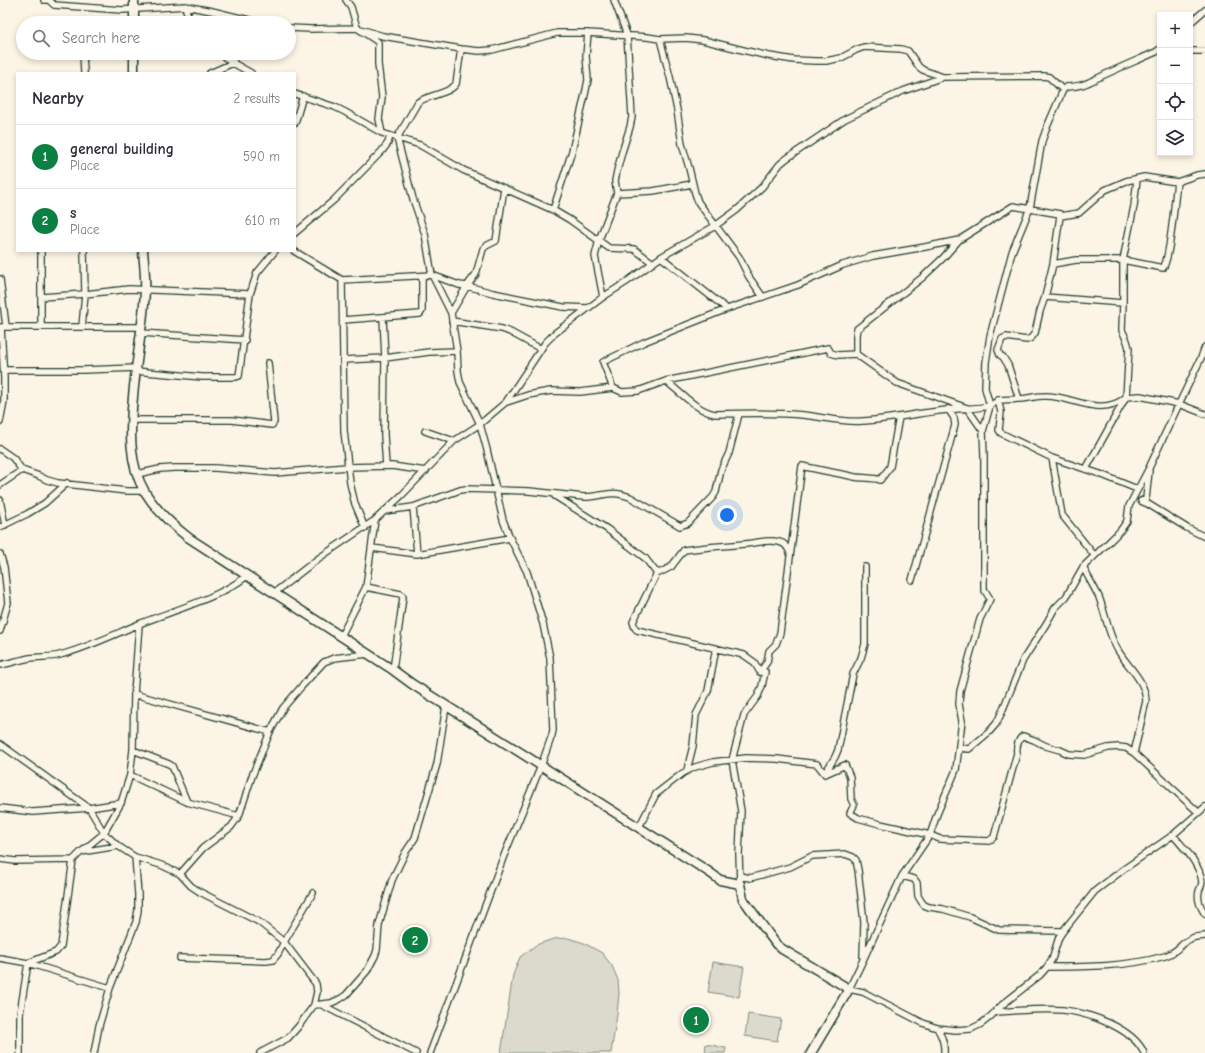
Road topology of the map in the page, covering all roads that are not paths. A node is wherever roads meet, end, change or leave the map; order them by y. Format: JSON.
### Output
{"nodes":[{"id":1,"x":44,"y":0,"type":"edge"},
{"id":2,"x":134,"y":0,"type":"edge"},
{"id":3,"x":346,"y":0,"type":"edge"},
{"id":4,"x":614,"y":0,"type":"edge"},
{"id":5,"x":185,"y":6,"type":"junction"},
{"id":6,"x":133,"y":10,"type":"junction"},
{"id":7,"x":1205,"y":10,"type":"edge"},
{"id":8,"x":133,"y":16,"type":"edge"},
{"id":9,"x":188,"y":16,"type":"edge"},
{"id":10,"x":226,"y":16,"type":"edge"},
{"id":11,"x":1193,"y":20,"type":"edge"},
{"id":12,"x":296,"y":28,"type":"edge"},
{"id":13,"x":357,"y":28,"type":"junction"},
{"id":14,"x":588,"y":33,"type":"junction"},
{"id":15,"x":627,"y":35,"type":"junction"},
{"id":16,"x":660,"y":39,"type":"junction"},
{"id":17,"x":461,"y":49,"type":"junction"},
{"id":18,"x":1193,"y":51,"type":"edge"},
{"id":19,"x":1205,"y":51,"type":"edge"},
{"id":20,"x":1157,"y":52,"type":"edge"},
{"id":21,"x":83,"y":60,"type":"edge"},
{"id":22,"x":134,"y":60,"type":"edge"},
{"id":23,"x":229,"y":60,"type":"edge"},
{"id":24,"x":234,"y":60,"type":"edge"},
{"id":25,"x":233,"y":63,"type":"junction"},
{"id":26,"x":84,"y":72,"type":"edge"},
{"id":27,"x":134,"y":72,"type":"edge"},
{"id":28,"x":212,"y":72,"type":"edge"},
{"id":29,"x":249,"y":72,"type":"edge"},
{"id":30,"x":943,"y":77,"type":"junction"},
{"id":31,"x":1063,"y":90,"type":"junction"},
{"id":32,"x":296,"y":94,"type":"edge"},
{"id":33,"x":303,"y":96,"type":"junction"},
{"id":34,"x":296,"y":120,"type":"edge"},
{"id":35,"x":382,"y":133,"type":"junction"},
{"id":36,"x":390,"y":136,"type":"junction"},
{"id":37,"x":397,"y":138,"type":"junction"},
{"id":38,"x":1205,"y":174,"type":"edge"},
{"id":39,"x":1137,"y":179,"type":"junction"},
{"id":40,"x":1177,"y":182,"type":"junction"},
{"id":41,"x":692,"y":184,"type":"junction"},
{"id":42,"x":504,"y":188,"type":"junction"},
{"id":43,"x":617,"y":193,"type":"junction"},
{"id":44,"x":1030,"y":208,"type":"junction"},
{"id":45,"x":553,"y":210,"type":"junction"},
{"id":46,"x":1060,"y":216,"type":"junction"},
{"id":47,"x":715,"y":226,"type":"junction"},
{"id":48,"x":296,"y":232,"type":"edge"},
{"id":49,"x":599,"y":240,"type":"junction"},
{"id":50,"x":959,"y":240,"type":"junction"},
{"id":51,"x":41,"y":252,"type":"edge"},
{"id":52,"x":84,"y":252,"type":"edge"},
{"id":53,"x":143,"y":252,"type":"edge"},
{"id":54,"x":274,"y":252,"type":"edge"},
{"id":55,"x":296,"y":252,"type":"edge"},
{"id":56,"x":661,"y":257,"type":"junction"},
{"id":57,"x":1123,"y":260,"type":"junction"},
{"id":58,"x":653,"y":263,"type":"junction"},
{"id":59,"x":1053,"y":264,"type":"junction"},
{"id":60,"x":432,"y":275,"type":"junction"},
{"id":61,"x":422,"y":276,"type":"junction"},
{"id":62,"x":0,"y":280,"type":"edge"},
{"id":63,"x":342,"y":280,"type":"junction"},
{"id":64,"x":467,"y":286,"type":"junction"},
{"id":65,"x":146,"y":289,"type":"junction"},
{"id":66,"x":85,"y":294,"type":"junction"},
{"id":67,"x":250,"y":294,"type":"junction"},
{"id":68,"x":41,"y":297,"type":"junction"},
{"id":69,"x":603,"y":297,"type":"junction"},
{"id":70,"x":763,"y":297,"type":"junction"},
{"id":71,"x":1045,"y":297,"type":"junction"},
{"id":72,"x":1123,"y":303,"type":"junction"},
{"id":73,"x":588,"y":308,"type":"junction"},
{"id":74,"x":728,"y":309,"type":"junction"},
{"id":75,"x":450,"y":313,"type":"junction"},
{"id":76,"x":383,"y":317,"type":"junction"},
{"id":77,"x":343,"y":320,"type":"junction"},
{"id":78,"x":452,"y":321,"type":"junction"},
{"id":79,"x":2,"y":327,"type":"edge"},
{"id":80,"x":40,"y":327,"type":"junction"},
{"id":81,"x":82,"y":327,"type":"junction"},
{"id":82,"x":141,"y":330,"type":"junction"},
{"id":83,"x":245,"y":340,"type":"junction"},
{"id":84,"x":1205,"y":347,"type":"edge"},
{"id":85,"x":541,"y":349,"type":"junction"},
{"id":86,"x":457,"y":351,"type":"junction"},
{"id":87,"x":856,"y":354,"type":"junction"},
{"id":88,"x":385,"y":358,"type":"junction"},
{"id":89,"x":1203,"y":359,"type":"edge"},
{"id":90,"x":344,"y":360,"type":"junction"},
{"id":91,"x":268,"y":362,"type":"dead end"},
{"id":92,"x":4,"y":370,"type":"junction"},
{"id":93,"x":136,"y":370,"type":"junction"},
{"id":94,"x":666,"y":381,"type":"junction"},
{"id":95,"x":614,"y":388,"type":"junction"},
{"id":96,"x":1126,"y":397,"type":"junction"},
{"id":97,"x":1019,"y":399,"type":"junction"},
{"id":98,"x":998,"y":400,"type":"junction"},
{"id":99,"x":506,"y":402,"type":"junction"},
{"id":100,"x":1179,"y":404,"type":"junction"},
{"id":101,"x":990,"y":406,"type":"junction"},
{"id":102,"x":967,"y":408,"type":"junction"},
{"id":103,"x":948,"y":410,"type":"junction"},
{"id":104,"x":739,"y":414,"type":"junction"},
{"id":105,"x":1205,"y":414,"type":"edge"},
{"id":106,"x":899,"y":417,"type":"junction"},
{"id":107,"x":131,"y":420,"type":"junction"},
{"id":108,"x":0,"y":422,"type":"edge"},
{"id":109,"x":480,"y":424,"type":"junction"},
{"id":110,"x":426,"y":431,"type":"dead end"},
{"id":111,"x":983,"y":431,"type":"junction"},
{"id":112,"x":454,"y":441,"type":"junction"},
{"id":113,"x":0,"y":449,"type":"edge"},
{"id":114,"x":1052,"y":458,"type":"junction"},
{"id":115,"x":386,"y":466,"type":"junction"},
{"id":116,"x":347,"y":467,"type":"junction"},
{"id":117,"x":1150,"y":468,"type":"junction"},
{"id":118,"x":1086,"y":469,"type":"junction"},
{"id":119,"x":22,"y":470,"type":"junction"},
{"id":120,"x":426,"y":471,"type":"junction"},
{"id":121,"x":137,"y":474,"type":"junction"},
{"id":122,"x":67,"y":484,"type":"junction"},
{"id":123,"x":0,"y":485,"type":"edge"},
{"id":124,"x":1137,"y":489,"type":"junction"},
{"id":125,"x":496,"y":490,"type":"junction"},
{"id":126,"x":144,"y":491,"type":"junction"},
{"id":127,"x":552,"y":495,"type":"junction"},
{"id":128,"x":0,"y":500,"type":"edge"},
{"id":129,"x":413,"y":506,"type":"junction"},
{"id":130,"x":385,"y":511,"type":"junction"},
{"id":131,"x":375,"y":520,"type":"junction"},
{"id":132,"x":2,"y":526,"type":"edge"},
{"id":133,"x":365,"y":528,"type":"junction"},
{"id":134,"x":1205,"y":537,"type":"edge"},
{"id":135,"x":510,"y":538,"type":"junction"},
{"id":136,"x":372,"y":548,"type":"junction"},
{"id":137,"x":790,"y":552,"type":"junction"},
{"id":138,"x":0,"y":554,"type":"edge"},
{"id":139,"x":417,"y":554,"type":"junction"},
{"id":140,"x":1094,"y":555,"type":"junction"},
{"id":141,"x":865,"y":567,"type":"dead end"},
{"id":142,"x":1083,"y":567,"type":"junction"},
{"id":143,"x":657,"y":573,"type":"junction"},
{"id":144,"x":247,"y":576,"type":"junction"},
{"id":145,"x":912,"y":580,"type":"dead end"},
{"id":146,"x":366,"y":586,"type":"junction"},
{"id":147,"x":274,"y":593,"type":"junction"},
{"id":148,"x":139,"y":624,"type":"junction"},
{"id":149,"x":0,"y":631,"type":"edge"},
{"id":150,"x":341,"y":636,"type":"junction"},
{"id":151,"x":716,"y":648,"type":"junction"},
{"id":152,"x":368,"y":654,"type":"junction"},
{"id":153,"x":0,"y":665,"type":"edge"},
{"id":154,"x":393,"y":670,"type":"junction"},
{"id":155,"x":760,"y":672,"type":"junction"},
{"id":156,"x":134,"y":694,"type":"junction"},
{"id":157,"x":446,"y":706,"type":"junction"},
{"id":158,"x":270,"y":732,"type":"junction"},
{"id":159,"x":0,"y":744,"type":"edge"},
{"id":160,"x":960,"y":748,"type":"junction"},
{"id":161,"x":133,"y":750,"type":"junction"},
{"id":162,"x":1134,"y":753,"type":"junction"},
{"id":163,"x":732,"y":760,"type":"junction"},
{"id":164,"x":541,"y":766,"type":"junction"},
{"id":165,"x":687,"y":770,"type":"junction"},
{"id":166,"x":825,"y":774,"type":"junction"},
{"id":167,"x":130,"y":775,"type":"junction"},
{"id":168,"x":187,"y":802,"type":"junction"},
{"id":169,"x":121,"y":803,"type":"junction"},
{"id":170,"x":1205,"y":807,"type":"edge"},
{"id":171,"x":0,"y":808,"type":"edge"},
{"id":172,"x":89,"y":808,"type":"junction"},
{"id":173,"x":1198,"y":812,"type":"junction"},
{"id":174,"x":239,"y":816,"type":"junction"},
{"id":175,"x":639,"y":827,"type":"junction"},
{"id":176,"x":104,"y":833,"type":"junction"},
{"id":177,"x":930,"y":835,"type":"junction"},
{"id":178,"x":1173,"y":835,"type":"junction"},
{"id":179,"x":118,"y":846,"type":"junction"},
{"id":180,"x":81,"y":852,"type":"junction"},
{"id":181,"x":135,"y":857,"type":"junction"},
{"id":182,"x":0,"y":858,"type":"edge"},
{"id":183,"x":73,"y":860,"type":"junction"},
{"id":184,"x":180,"y":874,"type":"junction"},
{"id":185,"x":902,"y":876,"type":"junction"},
{"id":186,"x":740,"y":880,"type":"junction"},
{"id":187,"x":313,"y":893,"type":"dead end"},
{"id":188,"x":1205,"y":914,"type":"edge"},
{"id":189,"x":1063,"y":931,"type":"junction"},
{"id":190,"x":1205,"y":936,"type":"edge"},
{"id":191,"x":284,"y":942,"type":"junction"},
{"id":192,"x":0,"y":958,"type":"edge"},
{"id":193,"x":180,"y":958,"type":"dead end"},
{"id":194,"x":863,"y":960,"type":"junction"},
{"id":195,"x":28,"y":963,"type":"junction"},
{"id":196,"x":1047,"y":967,"type":"junction"},
{"id":197,"x":110,"y":988,"type":"junction"},
{"id":198,"x":849,"y":989,"type":"junction"},
{"id":199,"x":314,"y":1005,"type":"junction"},
{"id":200,"x":322,"y":1005,"type":"junction"},
{"id":201,"x":996,"y":1012,"type":"junction"},
{"id":202,"x":937,"y":1028,"type":"junction"},
{"id":203,"x":20,"y":1053,"type":"edge"},
{"id":204,"x":94,"y":1053,"type":"edge"},
{"id":205,"x":260,"y":1053,"type":"edge"},
{"id":206,"x":416,"y":1053,"type":"edge"},
{"id":207,"x":430,"y":1053,"type":"edge"},
{"id":208,"x":811,"y":1053,"type":"edge"},
{"id":209,"x":944,"y":1053,"type":"edge"},
{"id":210,"x":1144,"y":1053,"type":"edge"}],
"edges":[{"from":1,"to":6,"type":"street"},
{"from":2,"to":6,"type":"street"},
{"from":3,"to":13,"type":"street"},
{"from":4,"to":15,"type":"street"},
{"from":5,"to":6,"type":"street"},
{"from":5,"to":9,"type":"street"},
{"from":5,"to":10,"type":"street"},
{"from":6,"to":8,"type":"street"},
{"from":7,"to":11,"type":"street"},
{"from":12,"to":13,"type":"street"},
{"from":13,"to":17,"type":"street"},
{"from":13,"to":35,"type":"street"},
{"from":14,"to":15,"type":"street"},
{"from":14,"to":17,"type":"street"},
{"from":14,"to":45,"type":"street"},
{"from":15,"to":16,"type":"street"},
{"from":15,"to":43,"type":"street"},
{"from":16,"to":30,"type":"street"},
{"from":16,"to":41,"type":"street"},
{"from":17,"to":37,"type":"street"},
{"from":18,"to":19,"type":"street"},
{"from":20,"to":31,"type":"street"},
{"from":21,"to":26,"type":"street"},
{"from":22,"to":27,"type":"street"},
{"from":23,"to":25,"type":"street"},
{"from":24,"to":25,"type":"street"},
{"from":25,"to":28,"type":"street"},
{"from":25,"to":29,"type":"street"},
{"from":30,"to":31,"type":"street"},
{"from":30,"to":47,"type":"street"},
{"from":31,"to":44,"type":"street"},
{"from":32,"to":33,"type":"street"},
{"from":33,"to":34,"type":"street"},
{"from":33,"to":35,"type":"street"},
{"from":35,"to":36,"type":"street"},
{"from":36,"to":37,"type":"street"},
{"from":36,"to":48,"type":"street"},
{"from":37,"to":42,"type":"street"},
{"from":37,"to":60,"type":"street"},
{"from":38,"to":40,"type":"street"},
{"from":39,"to":40,"type":"street"},
{"from":39,"to":46,"type":"street"},
{"from":39,"to":57,"type":"street"},
{"from":40,"to":57,"type":"street"},
{"from":41,"to":43,"type":"street"},
{"from":41,"to":47,"type":"street"},
{"from":42,"to":45,"type":"street"},
{"from":42,"to":64,"type":"street"},
{"from":43,"to":49,"type":"street"},
{"from":44,"to":46,"type":"street"},
{"from":44,"to":50,"type":"street"},
{"from":44,"to":101,"type":"street"},
{"from":45,"to":49,"type":"street"},
{"from":46,"to":59,"type":"street"},
{"from":47,"to":56,"type":"street"},
{"from":47,"to":70,"type":"street"},
{"from":49,"to":58,"type":"street"},
{"from":49,"to":69,"type":"street"},
{"from":50,"to":70,"type":"street"},
{"from":50,"to":87,"type":"street"},
{"from":51,"to":68,"type":"street"},
{"from":52,"to":66,"type":"street"},
{"from":53,"to":65,"type":"street"},
{"from":54,"to":67,"type":"street"},
{"from":55,"to":63,"type":"street"},
{"from":56,"to":58,"type":"street"},
{"from":56,"to":74,"type":"street"},
{"from":57,"to":59,"type":"street"},
{"from":57,"to":72,"type":"street"},
{"from":58,"to":69,"type":"street"},
{"from":59,"to":71,"type":"street"},
{"from":60,"to":61,"type":"street"},
{"from":60,"to":64,"type":"street"},
{"from":60,"to":75,"type":"street"},
{"from":61,"to":63,"type":"street"},
{"from":61,"to":76,"type":"street"},
{"from":62,"to":79,"type":"street"},
{"from":63,"to":77,"type":"street"},
{"from":64,"to":73,"type":"street"},
{"from":64,"to":75,"type":"street"},
{"from":65,"to":66,"type":"street"},
{"from":65,"to":67,"type":"street"},
{"from":65,"to":82,"type":"street"},
{"from":66,"to":68,"type":"street"},
{"from":66,"to":81,"type":"street"},
{"from":67,"to":83,"type":"street"},
{"from":68,"to":80,"type":"street"},
{"from":69,"to":73,"type":"street"},
{"from":70,"to":74,"type":"street"},
{"from":71,"to":72,"type":"street"},
{"from":71,"to":97,"type":"street"},
{"from":72,"to":96,"type":"street"},
{"from":73,"to":85,"type":"street"},
{"from":74,"to":95,"type":"street"},
{"from":75,"to":78,"type":"street"},
{"from":76,"to":77,"type":"street"},
{"from":76,"to":88,"type":"street"},
{"from":77,"to":90,"type":"street"},
{"from":78,"to":85,"type":"street"},
{"from":78,"to":86,"type":"street"},
{"from":79,"to":80,"type":"street"},
{"from":79,"to":92,"type":"street"},
{"from":80,"to":81,"type":"street"},
{"from":81,"to":82,"type":"street"},
{"from":82,"to":83,"type":"street"},
{"from":82,"to":93,"type":"street"},
{"from":83,"to":93,"type":"street"},
{"from":84,"to":89,"type":"street"},
{"from":85,"to":99,"type":"street"},
{"from":86,"to":88,"type":"street"},
{"from":86,"to":109,"type":"street"},
{"from":87,"to":94,"type":"street"},
{"from":87,"to":102,"type":"street"},
{"from":88,"to":90,"type":"street"},
{"from":88,"to":115,"type":"street"},
{"from":89,"to":100,"type":"street"},
{"from":90,"to":116,"type":"street"},
{"from":91,"to":107,"type":"street"},
{"from":92,"to":93,"type":"street"},
{"from":92,"to":108,"type":"street"},
{"from":93,"to":107,"type":"street"},
{"from":94,"to":95,"type":"street"},
{"from":94,"to":104,"type":"street"},
{"from":95,"to":99,"type":"street"},
{"from":96,"to":97,"type":"street"},
{"from":96,"to":100,"type":"street"},
{"from":96,"to":118,"type":"street"},
{"from":97,"to":98,"type":"street"},
{"from":98,"to":101,"type":"street"},
{"from":98,"to":114,"type":"street"},
{"from":99,"to":109,"type":"street"},
{"from":100,"to":105,"type":"street"},
{"from":100,"to":117,"type":"street"},
{"from":101,"to":102,"type":"street"},
{"from":101,"to":111,"type":"street"},
{"from":102,"to":103,"type":"street"},
{"from":102,"to":111,"type":"street"},
{"from":103,"to":106,"type":"street"},
{"from":103,"to":145,"type":"street"},
{"from":104,"to":106,"type":"street"},
{"from":104,"to":127,"type":"street"},
{"from":106,"to":137,"type":"street"},
{"from":107,"to":121,"type":"street"},
{"from":109,"to":112,"type":"street"},
{"from":109,"to":125,"type":"street"},
{"from":110,"to":112,"type":"street"},
{"from":111,"to":160,"type":"street"},
{"from":112,"to":120,"type":"street"},
{"from":113,"to":119,"type":"street"},
{"from":114,"to":118,"type":"street"},
{"from":114,"to":140,"type":"street"},
{"from":115,"to":116,"type":"street"},
{"from":115,"to":120,"type":"street"},
{"from":116,"to":121,"type":"street"},
{"from":116,"to":133,"type":"street"},
{"from":117,"to":124,"type":"street"},
{"from":117,"to":134,"type":"street"},
{"from":118,"to":124,"type":"street"},
{"from":119,"to":122,"type":"street"},
{"from":119,"to":123,"type":"street"},
{"from":120,"to":130,"type":"street"},
{"from":121,"to":126,"type":"street"},
{"from":122,"to":126,"type":"street"},
{"from":122,"to":132,"type":"street"},
{"from":124,"to":140,"type":"street"},
{"from":125,"to":127,"type":"street"},
{"from":125,"to":129,"type":"street"},
{"from":125,"to":135,"type":"street"},
{"from":126,"to":144,"type":"street"},
{"from":127,"to":143,"type":"street"},
{"from":128,"to":132,"type":"street"},
{"from":129,"to":130,"type":"street"},
{"from":129,"to":139,"type":"street"},
{"from":130,"to":131,"type":"street"},
{"from":131,"to":133,"type":"street"},
{"from":131,"to":136,"type":"street"},
{"from":133,"to":147,"type":"street"},
{"from":135,"to":139,"type":"street"},
{"from":135,"to":164,"type":"street"},
{"from":136,"to":139,"type":"street"},
{"from":136,"to":146,"type":"street"},
{"from":137,"to":143,"type":"street"},
{"from":137,"to":155,"type":"street"},
{"from":138,"to":149,"type":"street"},
{"from":140,"to":142,"type":"street"},
{"from":141,"to":166,"type":"street"},
{"from":142,"to":160,"type":"street"},
{"from":142,"to":162,"type":"street"},
{"from":143,"to":151,"type":"street"},
{"from":144,"to":147,"type":"street"},
{"from":144,"to":148,"type":"street"},
{"from":146,"to":150,"type":"street"},
{"from":146,"to":154,"type":"street"},
{"from":147,"to":150,"type":"street"},
{"from":148,"to":153,"type":"street"},
{"from":148,"to":156,"type":"street"},
{"from":150,"to":152,"type":"street"},
{"from":151,"to":155,"type":"street"},
{"from":151,"to":165,"type":"street"},
{"from":152,"to":154,"type":"street"},
{"from":152,"to":158,"type":"street"},
{"from":154,"to":157,"type":"street"},
{"from":155,"to":163,"type":"street"},
{"from":156,"to":158,"type":"street"},
{"from":156,"to":161,"type":"street"},
{"from":157,"to":164,"type":"street"},
{"from":157,"to":200,"type":"street"},
{"from":158,"to":174,"type":"street"},
{"from":159,"to":172,"type":"street"},
{"from":160,"to":177,"type":"street"},
{"from":161,"to":167,"type":"street"},
{"from":161,"to":168,"type":"street"},
{"from":162,"to":173,"type":"street"},
{"from":162,"to":177,"type":"street"},
{"from":163,"to":165,"type":"street"},
{"from":163,"to":166,"type":"street"},
{"from":163,"to":186,"type":"street"},
{"from":164,"to":175,"type":"street"},
{"from":164,"to":207,"type":"street"},
{"from":165,"to":175,"type":"street"},
{"from":166,"to":177,"type":"street"},
{"from":167,"to":168,"type":"street"},
{"from":167,"to":169,"type":"street"},
{"from":168,"to":174,"type":"street"},
{"from":169,"to":172,"type":"street"},
{"from":169,"to":176,"type":"street"},
{"from":170,"to":173,"type":"street"},
{"from":171,"to":172,"type":"street"},
{"from":172,"to":176,"type":"street"},
{"from":173,"to":178,"type":"street"},
{"from":174,"to":184,"type":"street"},
{"from":175,"to":186,"type":"street"},
{"from":176,"to":179,"type":"street"},
{"from":176,"to":180,"type":"street"},
{"from":177,"to":185,"type":"street"},
{"from":178,"to":188,"type":"street"},
{"from":178,"to":189,"type":"street"},
{"from":179,"to":180,"type":"street"},
{"from":179,"to":181,"type":"street"},
{"from":180,"to":183,"type":"street"},
{"from":181,"to":184,"type":"street"},
{"from":181,"to":197,"type":"street"},
{"from":182,"to":183,"type":"street"},
{"from":183,"to":195,"type":"street"},
{"from":184,"to":191,"type":"street"},
{"from":185,"to":189,"type":"street"},
{"from":185,"to":194,"type":"street"},
{"from":186,"to":194,"type":"street"},
{"from":186,"to":198,"type":"street"},
{"from":187,"to":191,"type":"street"},
{"from":189,"to":196,"type":"street"},
{"from":190,"to":196,"type":"street"},
{"from":191,"to":193,"type":"street"},
{"from":191,"to":199,"type":"street"},
{"from":192,"to":195,"type":"street"},
{"from":194,"to":198,"type":"street"},
{"from":195,"to":197,"type":"street"},
{"from":195,"to":203,"type":"street"},
{"from":196,"to":201,"type":"street"},
{"from":197,"to":204,"type":"street"},
{"from":198,"to":202,"type":"street"},
{"from":198,"to":208,"type":"street"},
{"from":199,"to":200,"type":"street"},
{"from":199,"to":205,"type":"street"},
{"from":200,"to":206,"type":"street"},
{"from":201,"to":202,"type":"street"},
{"from":201,"to":210,"type":"street"},
{"from":202,"to":209,"type":"street"}]}
